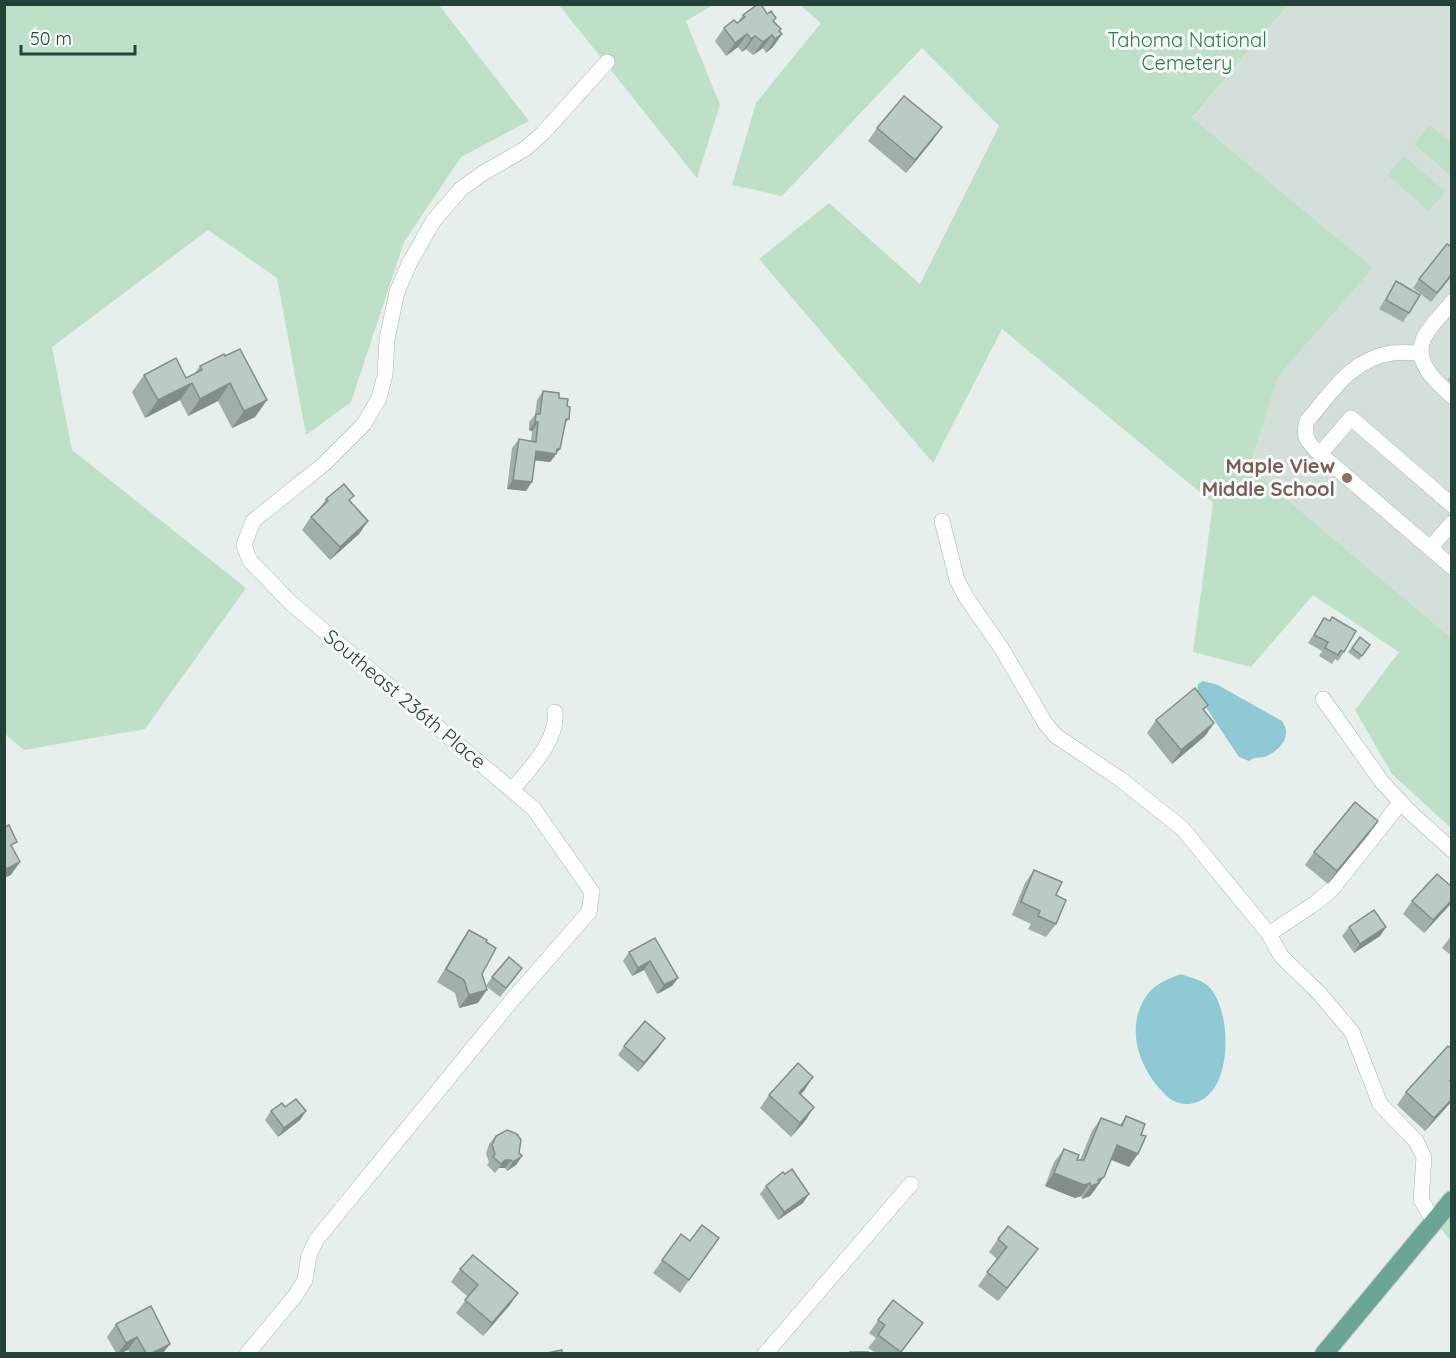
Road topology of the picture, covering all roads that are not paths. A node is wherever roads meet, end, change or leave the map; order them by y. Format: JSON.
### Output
{"nodes":[{"id":1,"x":607,"y":62,"type":"dead end"},
{"id":2,"x":1452,"y":302,"type":"edge"},
{"id":3,"x":1420,"y":353,"type":"junction"},
{"id":4,"x":1452,"y":396,"type":"edge"},
{"id":5,"x":1320,"y":454,"type":"junction"},
{"id":6,"x":1452,"y":505,"type":"edge"},
{"id":7,"x":942,"y":521,"type":"dead end"},
{"id":8,"x":1452,"y":523,"type":"edge"},
{"id":9,"x":1430,"y":548,"type":"junction"},
{"id":10,"x":1452,"y":567,"type":"edge"},
{"id":11,"x":1323,"y":699,"type":"dead end"},
{"id":12,"x":555,"y":712,"type":"dead end"},
{"id":13,"x":513,"y":789,"type":"junction"},
{"id":14,"x":1401,"y":802,"type":"junction"},
{"id":15,"x":1452,"y":850,"type":"edge"},
{"id":16,"x":1269,"y":934,"type":"junction"},
{"id":17,"x":911,"y":1184,"type":"dead end"},
{"id":18,"x":1452,"y":1200,"type":"edge"},
{"id":19,"x":1434,"y":1221,"type":"junction"},
{"id":20,"x":247,"y":1353,"type":"edge"},
{"id":21,"x":765,"y":1353,"type":"edge"},
{"id":22,"x":1324,"y":1353,"type":"edge"}],
"edges":[{"from":1,"to":13,"type":"street","name":"Southeast 236th Place"},
{"from":2,"to":3,"type":"street"},
{"from":3,"to":4,"type":"street"},
{"from":3,"to":5,"type":"street"},
{"from":5,"to":6,"type":"street"},
{"from":5,"to":9,"type":"street"},
{"from":7,"to":16,"type":"street"},
{"from":8,"to":9,"type":"street"},
{"from":9,"to":10,"type":"street"},
{"from":11,"to":14,"type":"street"},
{"from":12,"to":13,"type":"street"},
{"from":13,"to":20,"type":"street","name":"Southeast 236th Place"},
{"from":14,"to":15,"type":"street"},
{"from":14,"to":16,"type":"street"},
{"from":16,"to":19,"type":"street"},
{"from":17,"to":21,"type":"street"},
{"from":18,"to":19,"type":"main road"},
{"from":19,"to":22,"type":"main road"}]}
